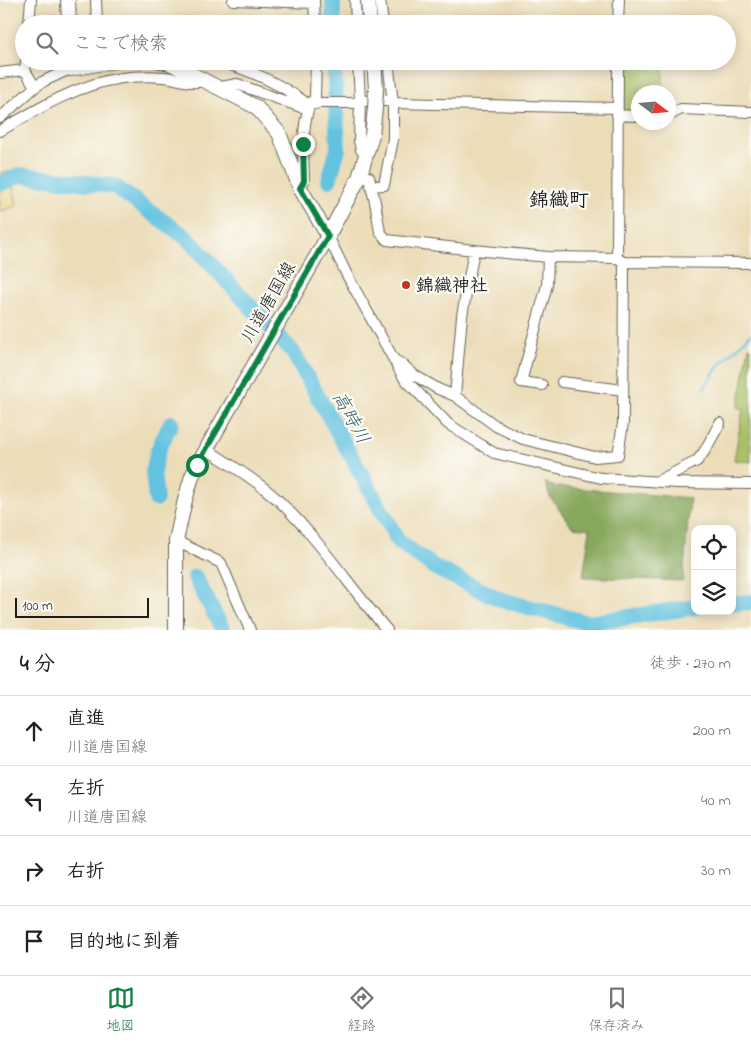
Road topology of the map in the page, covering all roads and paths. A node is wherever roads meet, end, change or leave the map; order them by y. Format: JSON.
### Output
{"nodes":[{"id":1,"x":32,"y":0,"type":"edge"},
{"id":2,"x":68,"y":0,"type":"edge"},
{"id":3,"x":96,"y":0,"type":"edge"},
{"id":4,"x":233,"y":0,"type":"edge"},
{"id":5,"x":355,"y":0,"type":"edge"},
{"id":6,"x":368,"y":0,"type":"edge"},
{"id":7,"x":380,"y":0,"type":"edge"},
{"id":8,"x":619,"y":0,"type":"edge"},
{"id":9,"x":314,"y":1,"type":"edge"},
{"id":10,"x":30,"y":15,"type":"edge"},
{"id":11,"x":69,"y":15,"type":"edge"},
{"id":12,"x":97,"y":15,"type":"edge"},
{"id":13,"x":315,"y":15,"type":"edge"},
{"id":14,"x":356,"y":15,"type":"edge"},
{"id":15,"x":369,"y":15,"type":"edge"},
{"id":16,"x":382,"y":15,"type":"edge"},
{"id":17,"x":618,"y":15,"type":"edge"},
{"id":18,"x":15,"y":69,"type":"edge"},
{"id":19,"x":27,"y":70,"type":"edge"},
{"id":20,"x":65,"y":70,"type":"edge"},
{"id":21,"x":185,"y":70,"type":"edge"},
{"id":22,"x":245,"y":70,"type":"edge"},
{"id":23,"x":316,"y":70,"type":"edge"},
{"id":24,"x":358,"y":70,"type":"edge"},
{"id":25,"x":375,"y":70,"type":"edge"},
{"id":26,"x":389,"y":70,"type":"edge"},
{"id":27,"x":618,"y":70,"type":"edge"},
{"id":28,"x":0,"y":73,"type":"edge"},
{"id":29,"x":206,"y":80,"type":"junction"},
{"id":30,"x":35,"y":87,"type":"junction"},
{"id":31,"x":221,"y":88,"type":"junction"},
{"id":32,"x":356,"y":102,"type":"junction"},
{"id":33,"x":394,"y":103,"type":"junction"},
{"id":34,"x":314,"y":104,"type":"junction"},
{"id":35,"x":617,"y":112,"type":"junction"},
{"id":36,"x":676,"y":112,"type":"edge"},
{"id":37,"x":751,"y":112,"type":"edge"},
{"id":38,"x":631,"y":115,"type":"edge"},
{"id":39,"x":0,"y":118,"type":"edge"},
{"id":40,"x":0,"y":131,"type":"edge"},
{"id":41,"x":361,"y":150,"type":"dead end"},
{"id":42,"x":300,"y":188,"type":"junction"},
{"id":43,"x":326,"y":240,"type":"junction"},
{"id":44,"x":474,"y":250,"type":"junction"},
{"id":45,"x":548,"y":257,"type":"junction"},
{"id":46,"x":621,"y":260,"type":"junction"},
{"id":47,"x":751,"y":263,"type":"edge"},
{"id":48,"x":394,"y":360,"type":"junction"},
{"id":49,"x":562,"y":382,"type":"dead end"},
{"id":50,"x":542,"y":385,"type":"dead end"},
{"id":51,"x":623,"y":390,"type":"junction"},
{"id":52,"x":454,"y":396,"type":"junction"},
{"id":53,"x":720,"y":423,"type":"dead end"},
{"id":54,"x":209,"y":443,"type":"junction"},
{"id":55,"x":658,"y":481,"type":"junction"},
{"id":56,"x":751,"y":484,"type":"edge"},
{"id":57,"x":176,"y":541,"type":"junction"},
{"id":58,"x":176,"y":630,"type":"edge"},
{"id":59,"x":250,"y":630,"type":"edge"},
{"id":60,"x":387,"y":630,"type":"edge"}],
"edges":[{"from":1,"to":10,"type":"street"},
{"from":2,"to":11,"type":"main road"},
{"from":3,"to":12,"type":"street"},
{"from":4,"to":9,"type":"street"},
{"from":5,"to":14,"type":"street"},
{"from":6,"to":15,"type":"main road"},
{"from":7,"to":16,"type":"street"},
{"from":8,"to":17,"type":"street"},
{"from":9,"to":13,"type":"street"},
{"from":18,"to":28,"type":"street"},
{"from":19,"to":30,"type":"street"},
{"from":20,"to":30,"type":"street"},
{"from":21,"to":29,"type":"main road"},
{"from":22,"to":34,"type":"street"},
{"from":23,"to":34,"type":"street"},
{"from":24,"to":32,"type":"street"},
{"from":25,"to":43,"type":"main road","name":"川道唐国線","bridge":true},
{"from":26,"to":33,"type":"street"},
{"from":27,"to":35,"type":"street"},
{"from":29,"to":31,"type":"main road"},
{"from":29,"to":40,"type":"street"},
{"from":30,"to":39,"type":"street"},
{"from":31,"to":34,"type":"street"},
{"from":31,"to":42,"type":"main road"},
{"from":32,"to":33,"type":"street"},
{"from":32,"to":34,"type":"street"},
{"from":32,"to":41,"type":"street"},
{"from":33,"to":35,"type":"street"},
{"from":33,"to":44,"type":"street"},
{"from":34,"to":42,"type":"street"},
{"from":35,"to":38,"type":"street"},
{"from":35,"to":46,"type":"street"},
{"from":36,"to":37,"type":"street"},
{"from":42,"to":43,"type":"main road"},
{"from":43,"to":48,"type":"street"},
{"from":43,"to":54,"type":"main road","name":"川道唐国線"},
{"from":44,"to":45,"type":"street"},
{"from":44,"to":52,"type":"street"},
{"from":45,"to":46,"type":"street"},
{"from":45,"to":50,"type":"street"},
{"from":46,"to":47,"type":"street"},
{"from":46,"to":51,"type":"street"},
{"from":48,"to":52,"type":"street"},
{"from":48,"to":55,"type":"street"},
{"from":49,"to":51,"type":"street"},
{"from":51,"to":52,"type":"street"},
{"from":53,"to":55,"type":"street"},
{"from":54,"to":57,"type":"main road","name":"川道唐国線"},
{"from":54,"to":60,"type":"street"},
{"from":55,"to":56,"type":"street"},
{"from":57,"to":58,"type":"main road","name":"川道唐国線"},
{"from":57,"to":59,"type":"street"}]}
